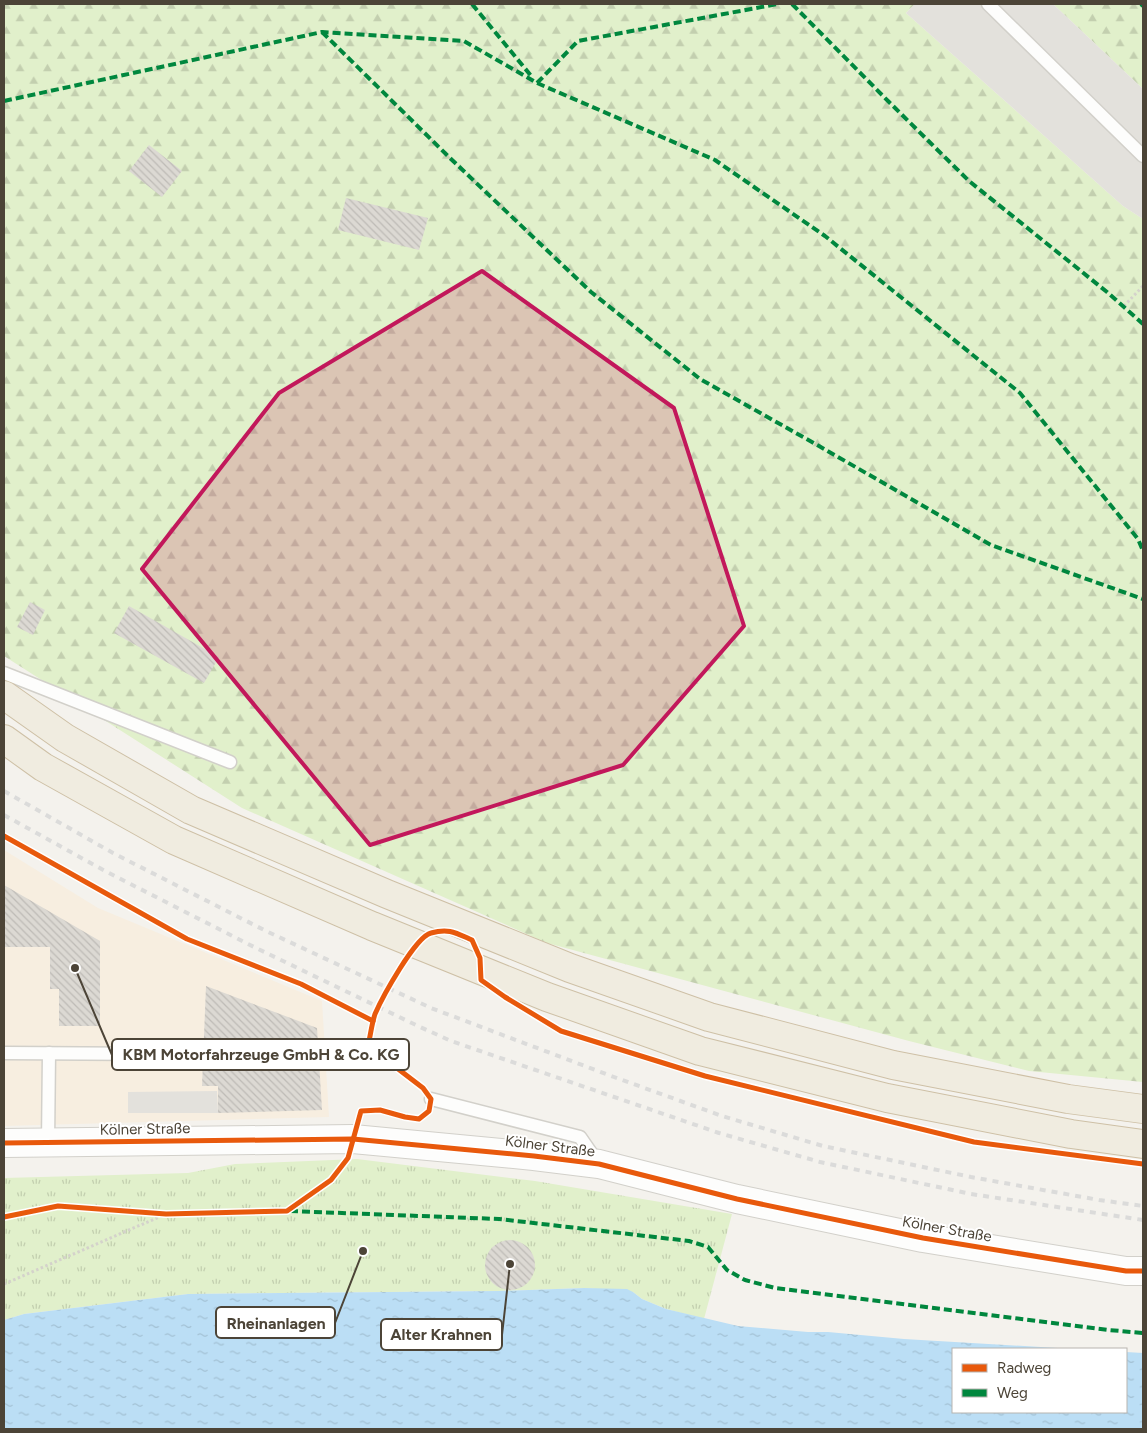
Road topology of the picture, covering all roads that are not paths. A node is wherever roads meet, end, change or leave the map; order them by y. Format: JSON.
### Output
{"nodes":[{"id":1,"x":988,"y":4,"type":"edge"},
{"id":2,"x":1143,"y":156,"type":"edge"},
{"id":3,"x":4,"y":673,"type":"edge"},
{"id":4,"x":4,"y":696,"type":"edge"},
{"id":5,"x":4,"y":739,"type":"edge"},
{"id":6,"x":230,"y":762,"type":"dead end"},
{"id":7,"x":4,"y":1053,"type":"edge"},
{"id":8,"x":49,"y":1053,"type":"junction"},
{"id":9,"x":163,"y":1054,"type":"dead end"},
{"id":10,"x":431,"y":1100,"type":"dead end"},
{"id":11,"x":1143,"y":1109,"type":"edge"},
{"id":12,"x":4,"y":1143,"type":"edge"},
{"id":13,"x":48,"y":1143,"type":"junction"},
{"id":14,"x":1143,"y":1144,"type":"edge"},
{"id":15,"x":599,"y":1164,"type":"junction"},
{"id":16,"x":1143,"y":1272,"type":"edge"}],
"edges":[{"from":1,"to":2,"type":"lane"},
{"from":3,"to":6,"type":"lane"},
{"from":4,"to":11,"type":"highway"},
{"from":5,"to":14,"type":"highway"},
{"from":7,"to":8,"type":"lane"},
{"from":8,"to":9,"type":"lane"},
{"from":8,"to":13,"type":"lane"},
{"from":10,"to":15,"type":"lane"},
{"from":12,"to":13,"type":"street","name":"Kölner Straße"},
{"from":13,"to":15,"type":"street","name":"Kölner Straße"},
{"from":15,"to":16,"type":"street","name":"Kölner Straße"}]}
